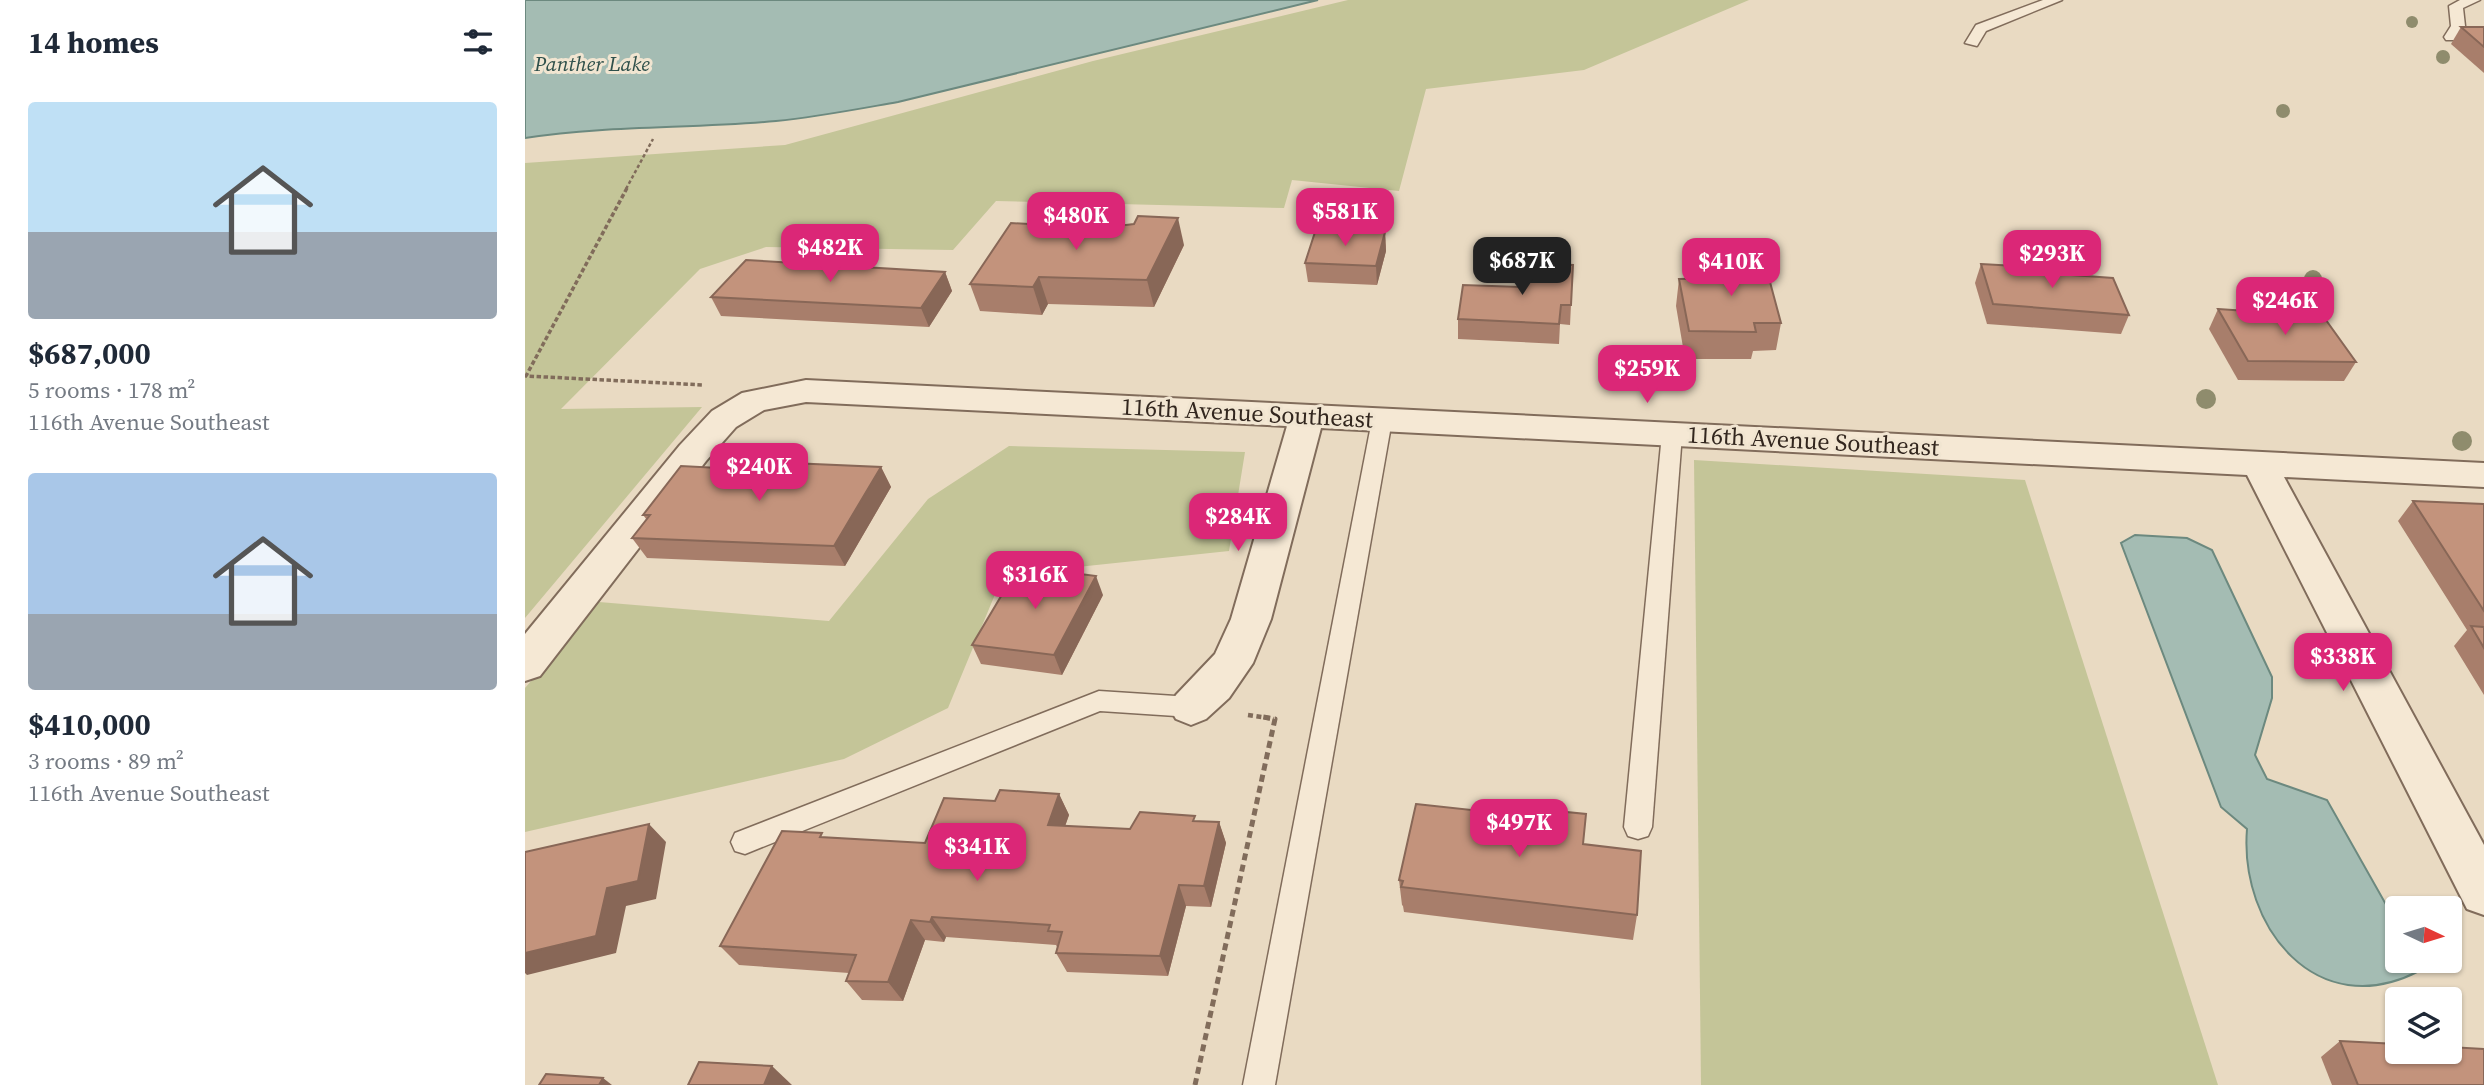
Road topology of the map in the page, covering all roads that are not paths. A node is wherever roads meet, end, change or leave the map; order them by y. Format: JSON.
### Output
{"nodes":[{"id":1,"x":2055,"y":0,"type":"edge"},
{"id":2,"x":2473,"y":0,"type":"edge"},
{"id":3,"x":2451,"y":37,"type":"dead end"},
{"id":4,"x":1972,"y":43,"type":"dead end"},
{"id":5,"x":1307,"y":416,"type":"junction"},
{"id":6,"x":1382,"y":420,"type":"junction"},
{"id":7,"x":1672,"y":434,"type":"junction"},
{"id":8,"x":2259,"y":464,"type":"junction"},
{"id":9,"x":2484,"y":475,"type":"edge"},
{"id":10,"x":525,"y":664,"type":"edge"},
{"id":11,"x":1191,"y":707,"type":"joint"},
{"id":12,"x":1638,"y":827,"type":"dead end"},
{"id":13,"x":745,"y":842,"type":"dead end"},
{"id":14,"x":2484,"y":893,"type":"edge"},
{"id":15,"x":1259,"y":1085,"type":"edge"}],
"edges":[{"from":1,"to":4,"type":"lane"},
{"from":2,"to":3,"type":"lane"},
{"from":5,"to":6,"type":"street","name":"116th Avenue Southeast"},
{"from":5,"to":10,"type":"street","name":"116th Avenue Southeast"},
{"from":5,"to":11,"type":"street"},
{"from":6,"to":7,"type":"street","name":"116th Avenue Southeast"},
{"from":6,"to":15,"type":"lane"},
{"from":7,"to":8,"type":"street","name":"116th Avenue Southeast"},
{"from":7,"to":12,"type":"lane"},
{"from":8,"to":9,"type":"street","name":"116th Avenue Southeast"},
{"from":8,"to":14,"type":"street"},
{"from":11,"to":13,"type":"lane"}]}
